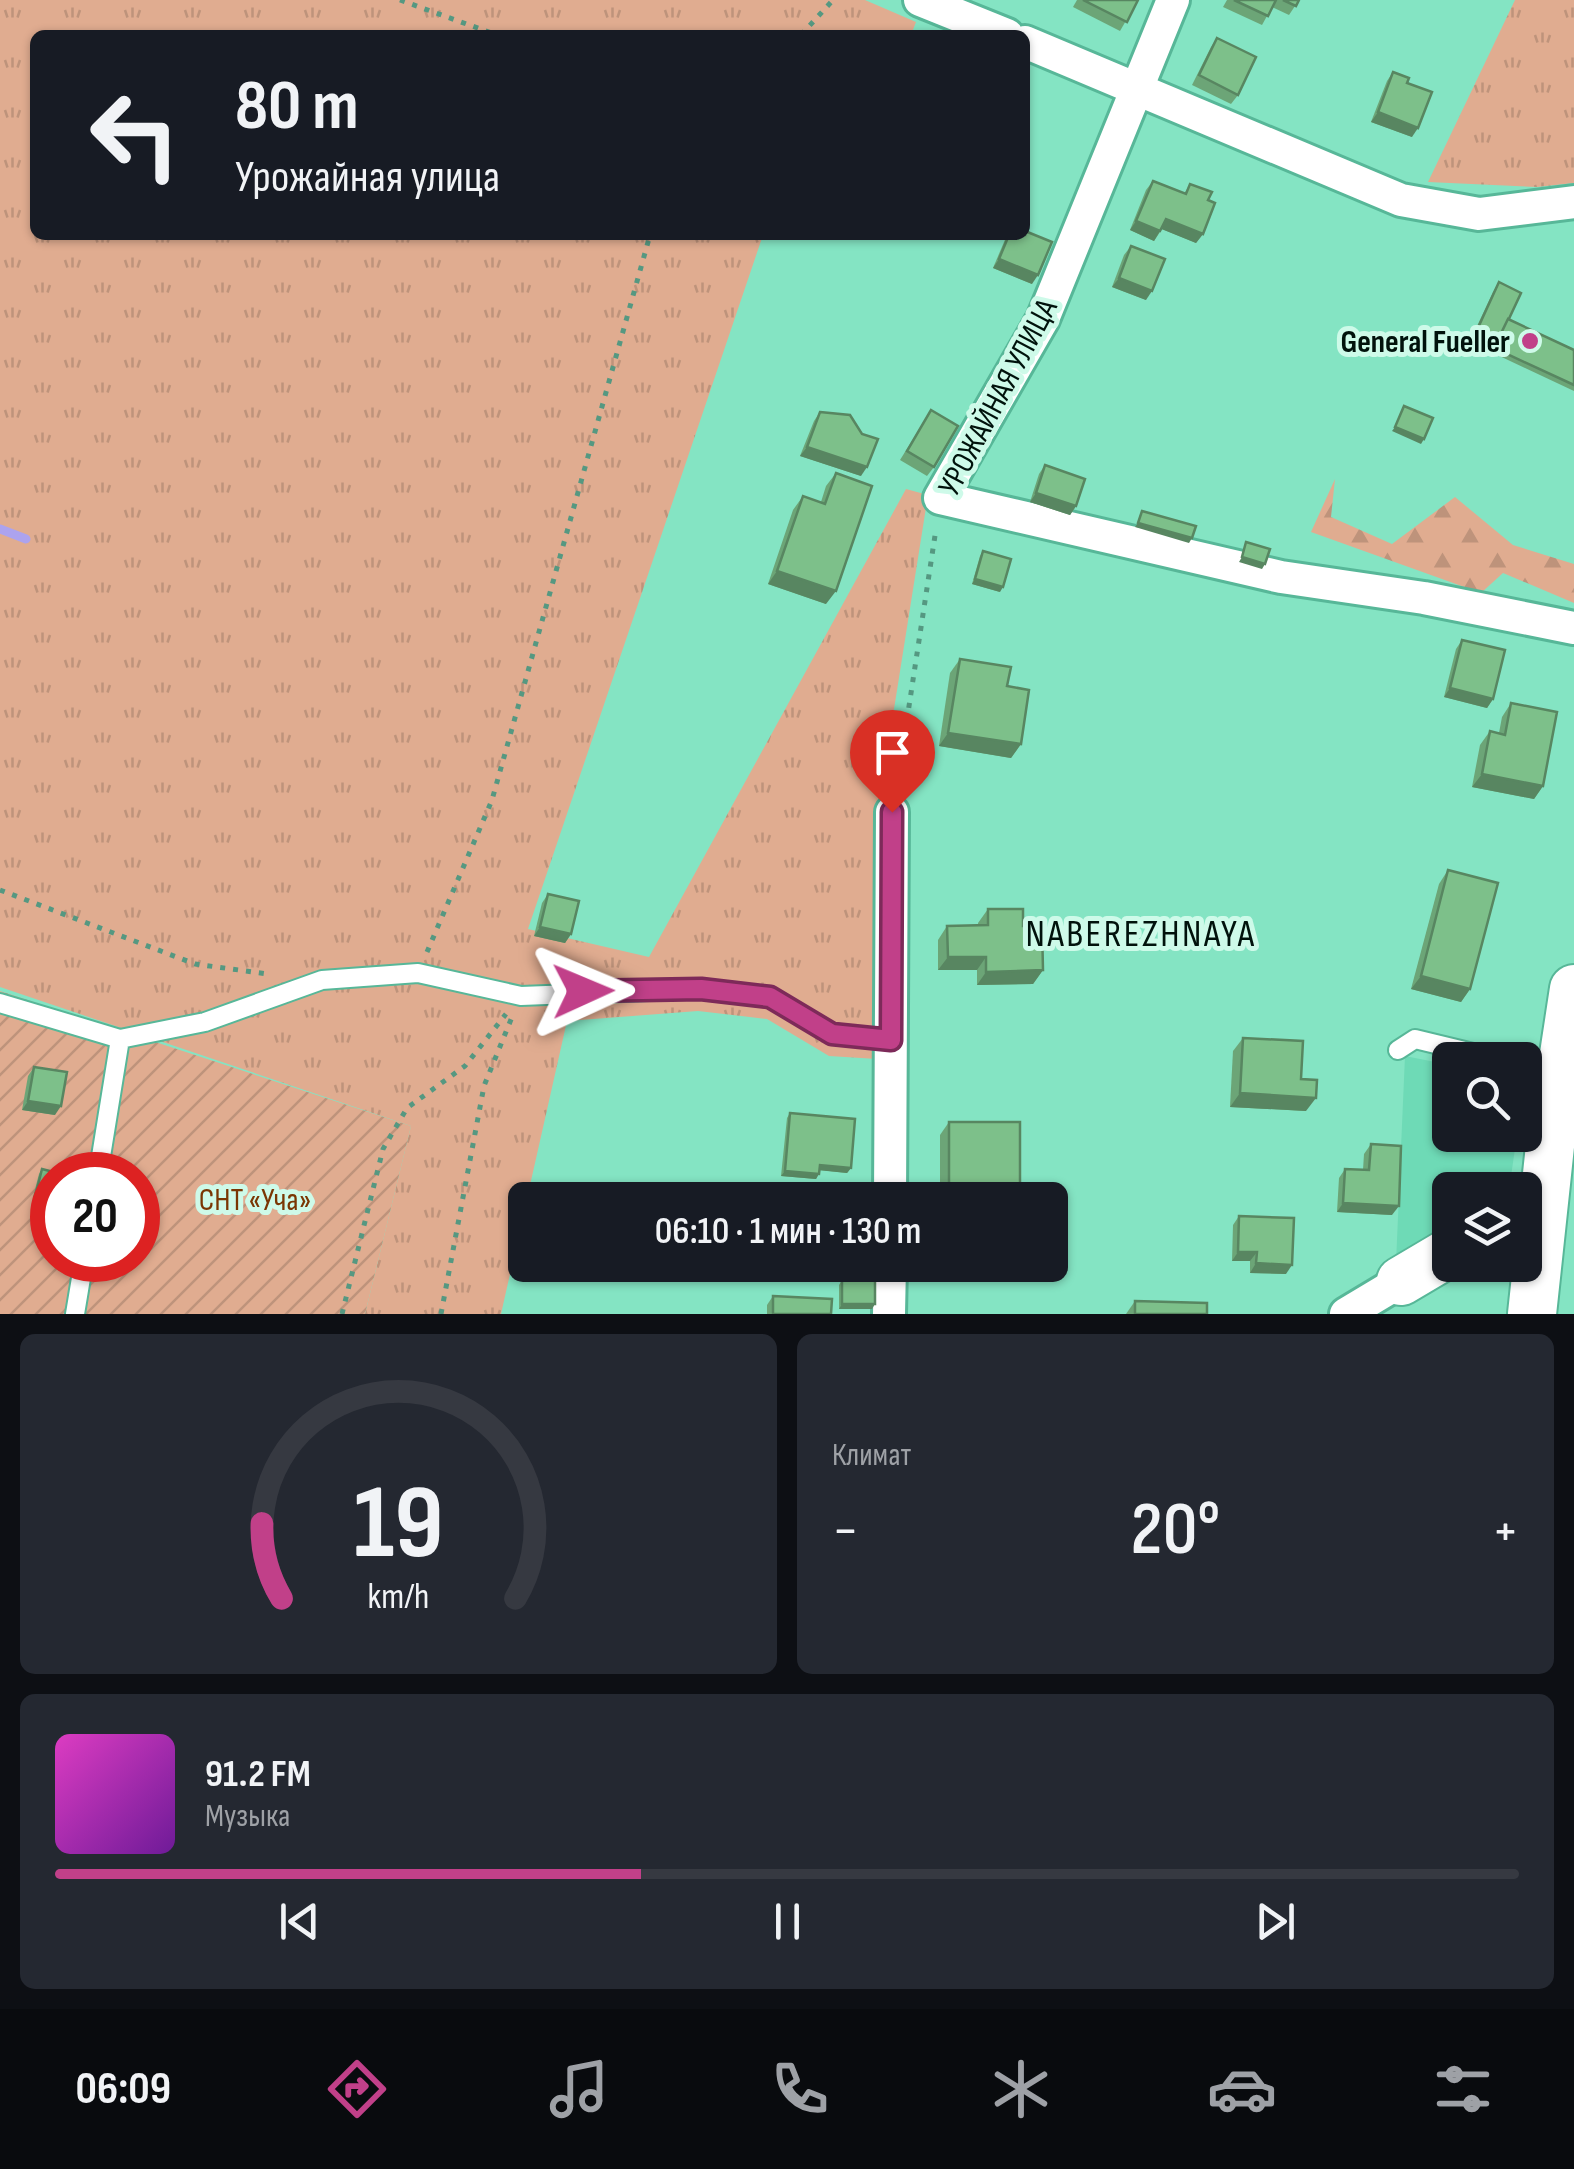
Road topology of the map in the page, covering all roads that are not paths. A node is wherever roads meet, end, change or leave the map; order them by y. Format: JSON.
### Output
{"nodes":[{"id":1,"x":920,"y":0,"type":"edge"},
{"id":2,"x":1173,"y":0,"type":"edge"},
{"id":3,"x":995,"y":30,"type":"edge"},
{"id":4,"x":1030,"y":44,"type":"edge"},
{"id":5,"x":1140,"y":88,"type":"junction"},
{"id":6,"x":1574,"y":202,"type":"edge"},
{"id":7,"x":1574,"y":628,"type":"edge"},
{"id":8,"x":892,"y":812,"type":"road end"},
{"id":9,"x":1574,"y":989,"type":"edge"},
{"id":10,"x":0,"y":1003,"type":"edge"},
{"id":11,"x":120,"y":1038,"type":"junction"},
{"id":12,"x":891,"y":1040,"type":"junction"},
{"id":13,"x":1432,"y":1043,"type":"edge"},
{"id":14,"x":1398,"y":1050,"type":"dead end"},
{"id":15,"x":1543,"y":1070,"type":"edge"},
{"id":16,"x":102,"y":1152,"type":"edge"},
{"id":17,"x":1537,"y":1172,"type":"edge"},
{"id":18,"x":890,"y":1182,"type":"edge"},
{"id":19,"x":1432,"y":1263,"type":"edge"},
{"id":20,"x":80,"y":1282,"type":"edge"},
{"id":21,"x":890,"y":1282,"type":"edge"},
{"id":22,"x":1401,"y":1282,"type":"joint"},
{"id":23,"x":1532,"y":1282,"type":"edge"},
{"id":24,"x":75,"y":1314,"type":"edge"},
{"id":25,"x":890,"y":1314,"type":"edge"},
{"id":26,"x":1346,"y":1314,"type":"edge"},
{"id":27,"x":1532,"y":1314,"type":"edge"}],
"edges":[{"from":1,"to":3,"type":"street"},
{"from":2,"to":5,"type":"street","name":"УРОЖАЙНАЯ УЛИЦА"},
{"from":4,"to":5,"type":"street"},
{"from":5,"to":6,"type":"street"},
{"from":5,"to":7,"type":"street","name":"УРОЖАЙНАЯ УЛИЦА"},
{"from":8,"to":12,"type":"street"},
{"from":9,"to":15,"type":"main road"},
{"from":10,"to":11,"type":"lane"},
{"from":11,"to":12,"type":"lane"},
{"from":11,"to":16,"type":"lane"},
{"from":12,"to":18,"type":"street"},
{"from":13,"to":14,"type":"lane"},
{"from":15,"to":17,"type":"main road"},
{"from":19,"to":22,"type":"main road"},
{"from":20,"to":24,"type":"lane"},
{"from":21,"to":25,"type":"street"},
{"from":22,"to":26,"type":"street"},
{"from":23,"to":27,"type":"main road"}]}
